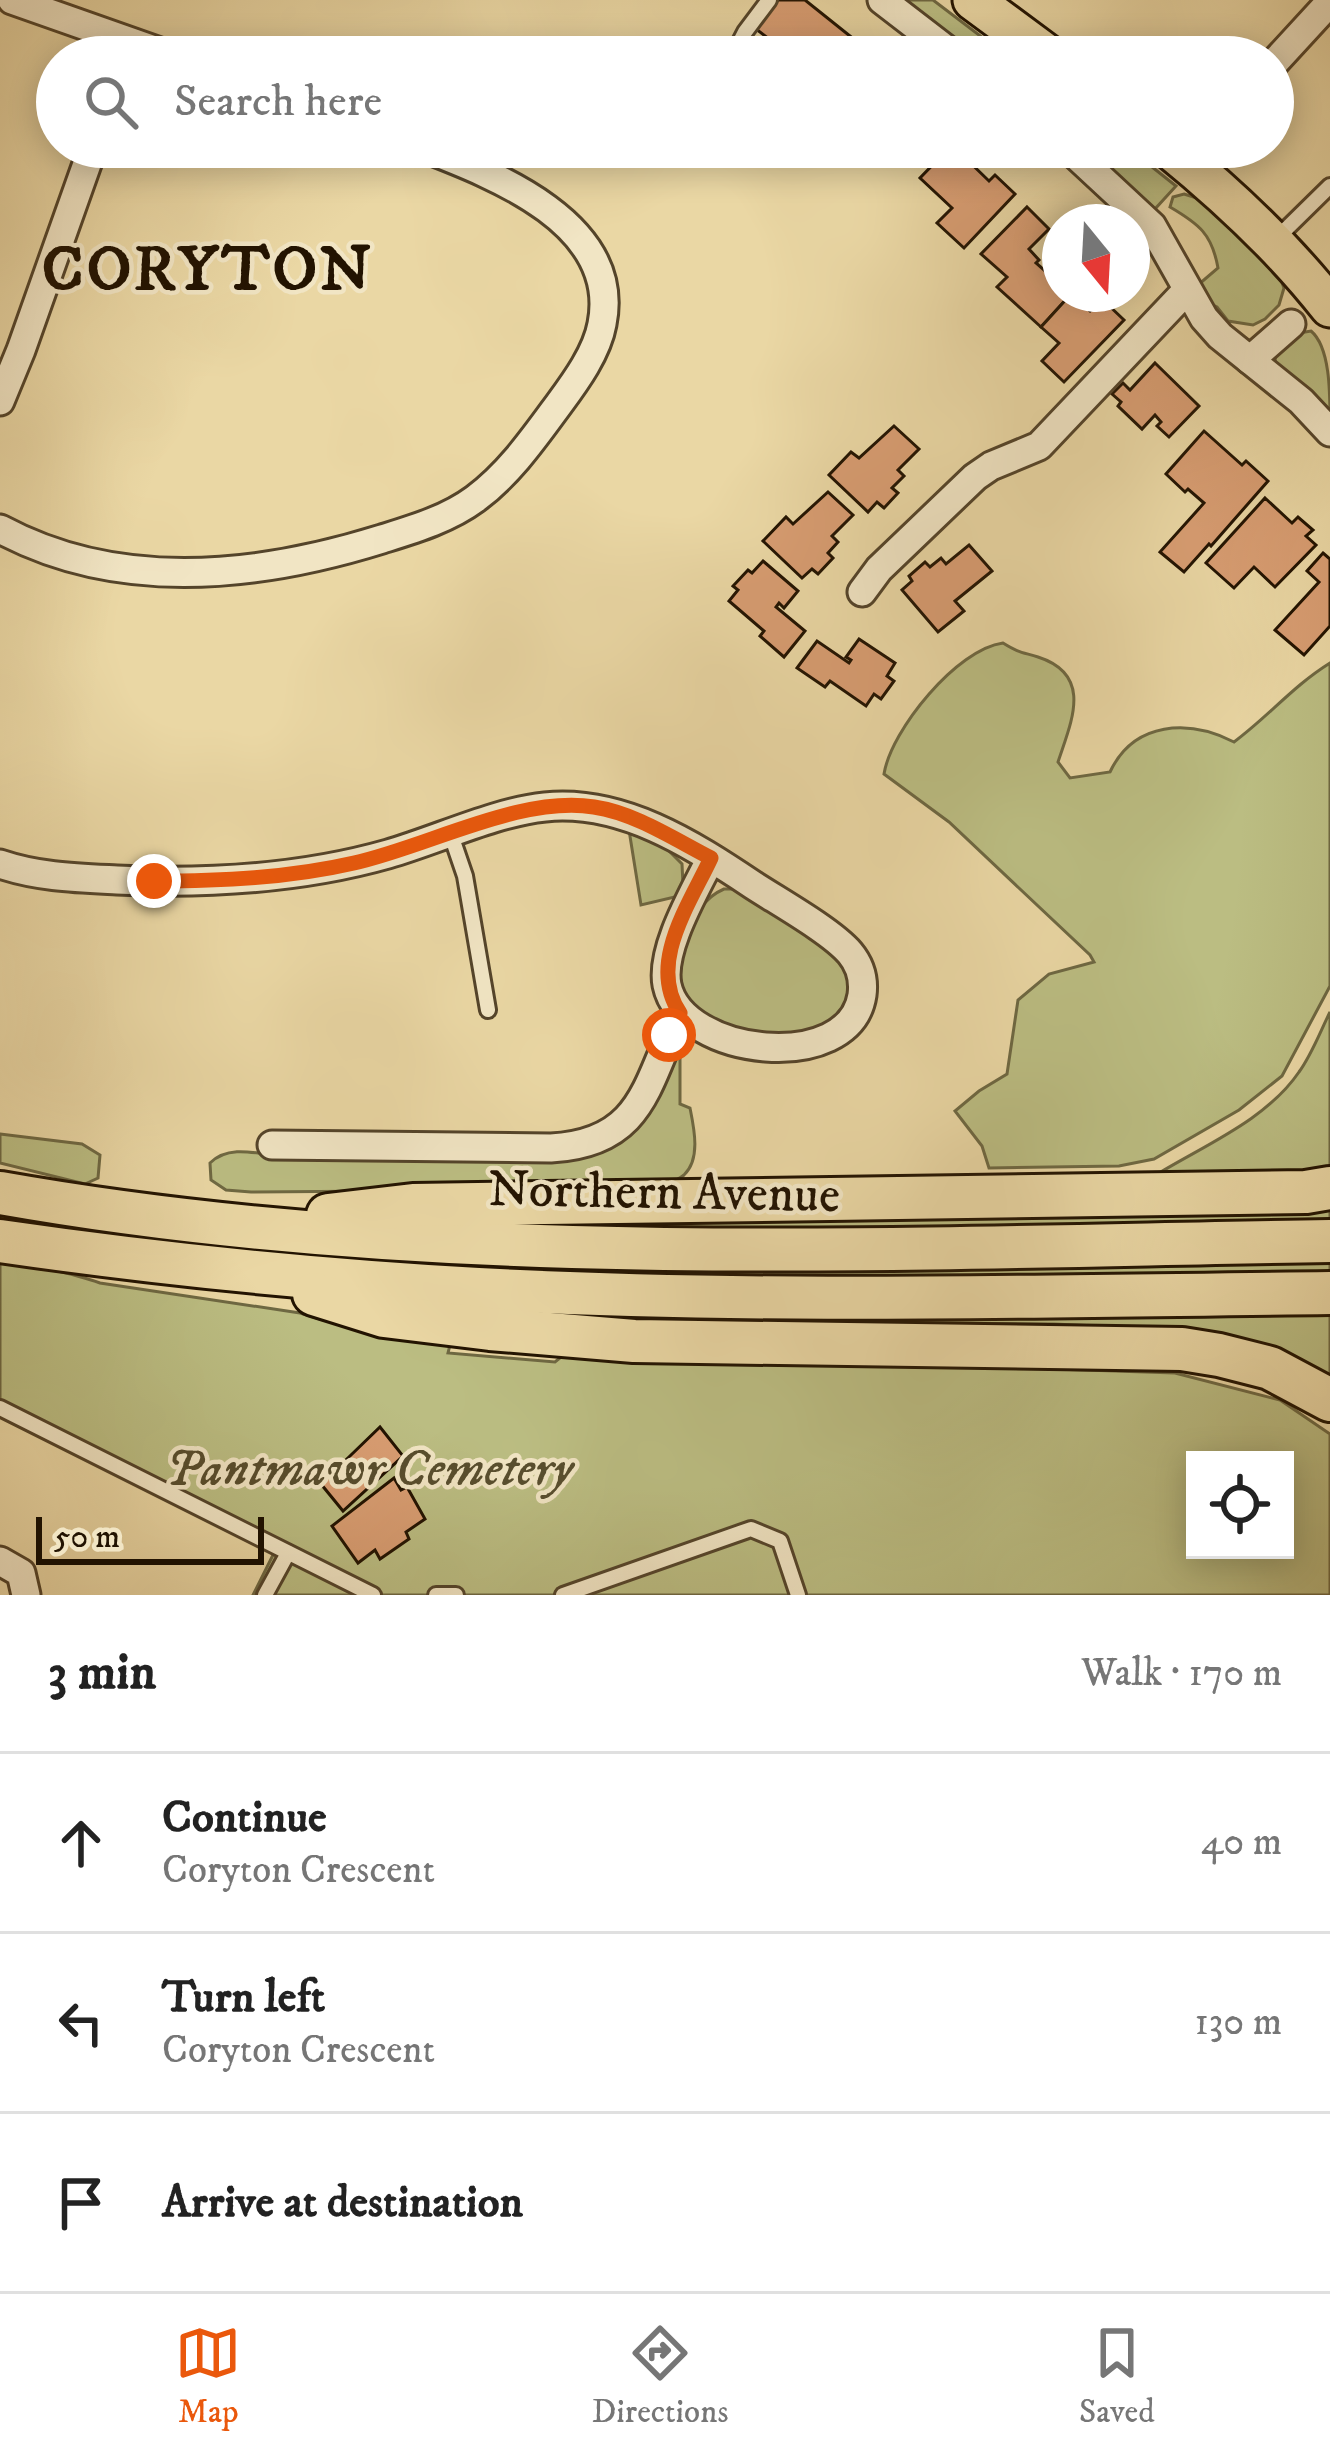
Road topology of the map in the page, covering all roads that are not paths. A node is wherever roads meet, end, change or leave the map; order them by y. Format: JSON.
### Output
{"nodes":[{"id":1,"x":12,"y":0,"type":"edge"},
{"id":2,"x":769,"y":0,"type":"edge"},
{"id":3,"x":882,"y":0,"type":"edge"},
{"id":4,"x":974,"y":0,"type":"edge"},
{"id":5,"x":1330,"y":2,"type":"edge"},
{"id":6,"x":97,"y":36,"type":"edge"},
{"id":7,"x":743,"y":36,"type":"edge"},
{"id":8,"x":929,"y":36,"type":"edge"},
{"id":9,"x":1022,"y":36,"type":"edge"},
{"id":10,"x":1294,"y":49,"type":"edge"},
{"id":11,"x":86,"y":168,"type":"edge"},
{"id":12,"x":476,"y":168,"type":"edge"},
{"id":13,"x":1090,"y":168,"type":"edge"},
{"id":14,"x":1193,"y":168,"type":"edge"},
{"id":15,"x":1330,"y":186,"type":"edge"},
{"id":16,"x":1274,"y":242,"type":"junction"},
{"id":17,"x":1187,"y":290,"type":"junction"},
{"id":18,"x":1330,"y":307,"type":"edge"},
{"id":19,"x":1291,"y":324,"type":"dead end"},
{"id":20,"x":1250,"y":360,"type":"junction"},
{"id":21,"x":0,"y":401,"type":"edge"},
{"id":22,"x":1330,"y":432,"type":"edge"},
{"id":23,"x":0,"y":529,"type":"edge"},
{"id":24,"x":862,"y":592,"type":"dead end"},
{"id":25,"x":451,"y":835,"type":"junction"},
{"id":26,"x":711,"y":858,"type":"junction"},
{"id":27,"x":0,"y":864,"type":"edge"},
{"id":28,"x":488,"y":1010,"type":"dead end"},
{"id":29,"x":680,"y":1013,"type":"junction"},
{"id":30,"x":272,"y":1145,"type":"dead end"},
{"id":31,"x":1330,"y":1188,"type":"edge"},
{"id":32,"x":0,"y":1193,"type":"edge"},
{"id":33,"x":244,"y":1226,"type":"junction"},
{"id":34,"x":0,"y":1241,"type":"edge"},
{"id":35,"x":1330,"y":1241,"type":"edge"},
{"id":36,"x":232,"y":1269,"type":"junction"},
{"id":37,"x":1330,"y":1293,"type":"edge"},
{"id":38,"x":1330,"y":1400,"type":"edge"},
{"id":39,"x":0,"y":1408,"type":"edge"},
{"id":40,"x":288,"y":1552,"type":"junction"},
{"id":41,"x":0,"y":1562,"type":"edge"},
{"id":42,"x":26,"y":1595,"type":"edge"},
{"id":43,"x":265,"y":1595,"type":"edge"},
{"id":44,"x":373,"y":1595,"type":"edge"},
{"id":45,"x":436,"y":1595,"type":"edge"},
{"id":46,"x":456,"y":1595,"type":"edge"},
{"id":47,"x":563,"y":1595,"type":"edge"},
{"id":48,"x":798,"y":1595,"type":"edge"}],
"edges":[{"from":1,"to":6,"type":"street"},
{"from":2,"to":7,"type":"lane"},
{"from":3,"to":8,"type":"street"},
{"from":4,"to":9,"type":"main road"},
{"from":5,"to":10,"type":"street"},
{"from":11,"to":21,"type":"street"},
{"from":12,"to":23,"type":"street"},
{"from":13,"to":17,"type":"street"},
{"from":14,"to":16,"type":"main road"},
{"from":15,"to":16,"type":"lane"},
{"from":16,"to":18,"type":"main road"},
{"from":17,"to":20,"type":"street"},
{"from":17,"to":24,"type":"street"},
{"from":19,"to":20,"type":"street"},
{"from":20,"to":22,"type":"street"},
{"from":25,"to":26,"type":"street"},
{"from":25,"to":27,"type":"street"},
{"from":25,"to":28,"type":"lane"},
{"from":26,"to":29,"type":"street"},
{"from":26,"to":29,"type":"street"},
{"from":29,"to":30,"type":"street"},
{"from":31,"to":33,"type":"highway"},
{"from":32,"to":33,"type":"highway","name":"Northern Avenue"},
{"from":33,"to":35,"type":"highway","name":"Northern Avenue"},
{"from":34,"to":36,"type":"highway","name":"Northern Avenue"},
{"from":36,"to":37,"type":"highway","name":"Northern Avenue"},
{"from":36,"to":38,"type":"highway"},
{"from":39,"to":40,"type":"lane"},
{"from":40,"to":43,"type":"lane"},
{"from":40,"to":44,"type":"lane"},
{"from":41,"to":42,"type":"street"},
{"from":45,"to":46,"type":"lane"},
{"from":47,"to":48,"type":"lane"}]}
